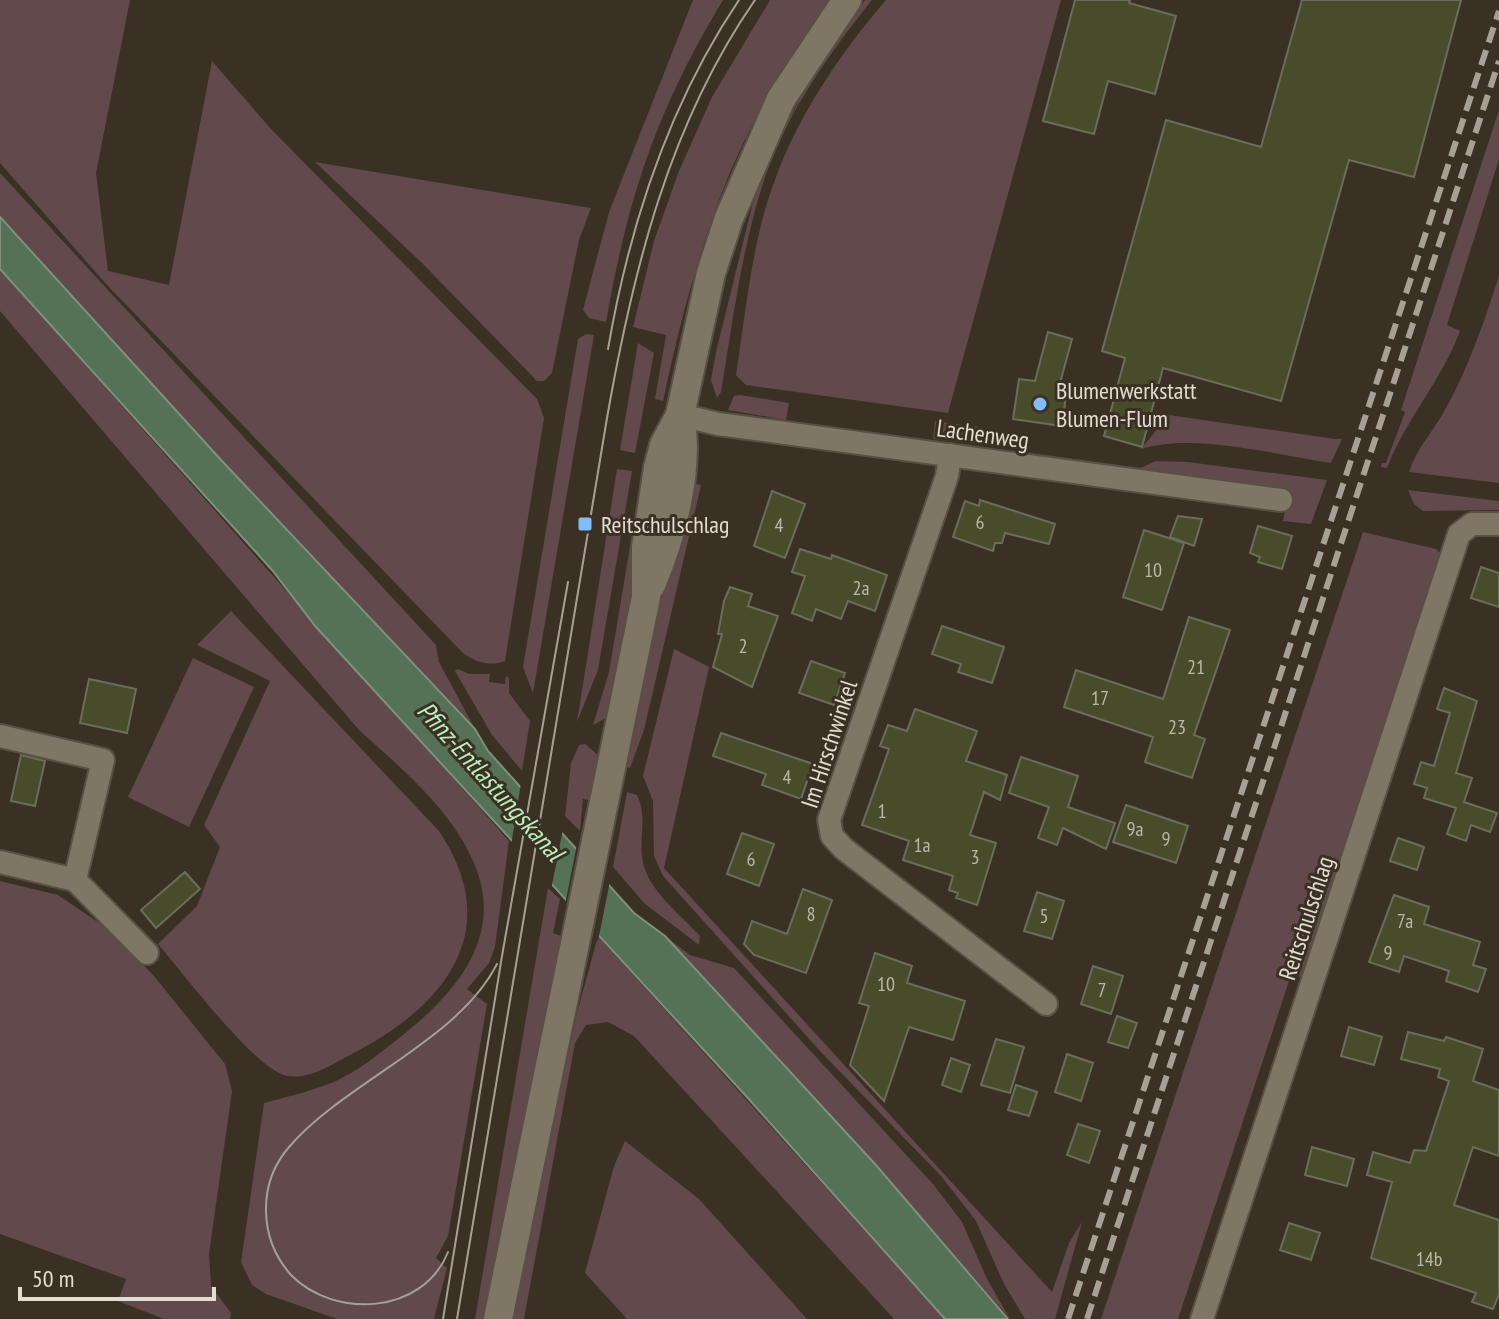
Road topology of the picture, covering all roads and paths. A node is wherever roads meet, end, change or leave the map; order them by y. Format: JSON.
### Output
{"nodes":[{"id":1,"x":847,"y":0,"type":"edge"},
{"id":2,"x":680,"y":415,"type":"junction"},
{"id":3,"x":950,"y":455,"type":"junction"},
{"id":4,"x":1281,"y":500,"type":"dead end"},
{"id":5,"x":1499,"y":524,"type":"edge"},
{"id":6,"x":0,"y":736,"type":"edge"},
{"id":7,"x":0,"y":862,"type":"edge"},
{"id":8,"x":75,"y":880,"type":"junction"},
{"id":9,"x":147,"y":953,"type":"dead end"},
{"id":10,"x":1046,"y":1004,"type":"dead end"},
{"id":11,"x":498,"y":1319,"type":"edge"},
{"id":12,"x":1202,"y":1319,"type":"edge"}],
"edges":[{"from":1,"to":2,"type":"street"},
{"from":2,"to":3,"type":"street","name":"Lachenweg"},
{"from":2,"to":11,"type":"street"},
{"from":3,"to":4,"type":"street","name":"Lachenweg"},
{"from":3,"to":10,"type":"street","name":"Im Hirschwinkel"},
{"from":5,"to":12,"type":"street","name":"Reitschulschlag"},
{"from":6,"to":8,"type":"street"},
{"from":7,"to":8,"type":"street"},
{"from":8,"to":9,"type":"street"}]}
